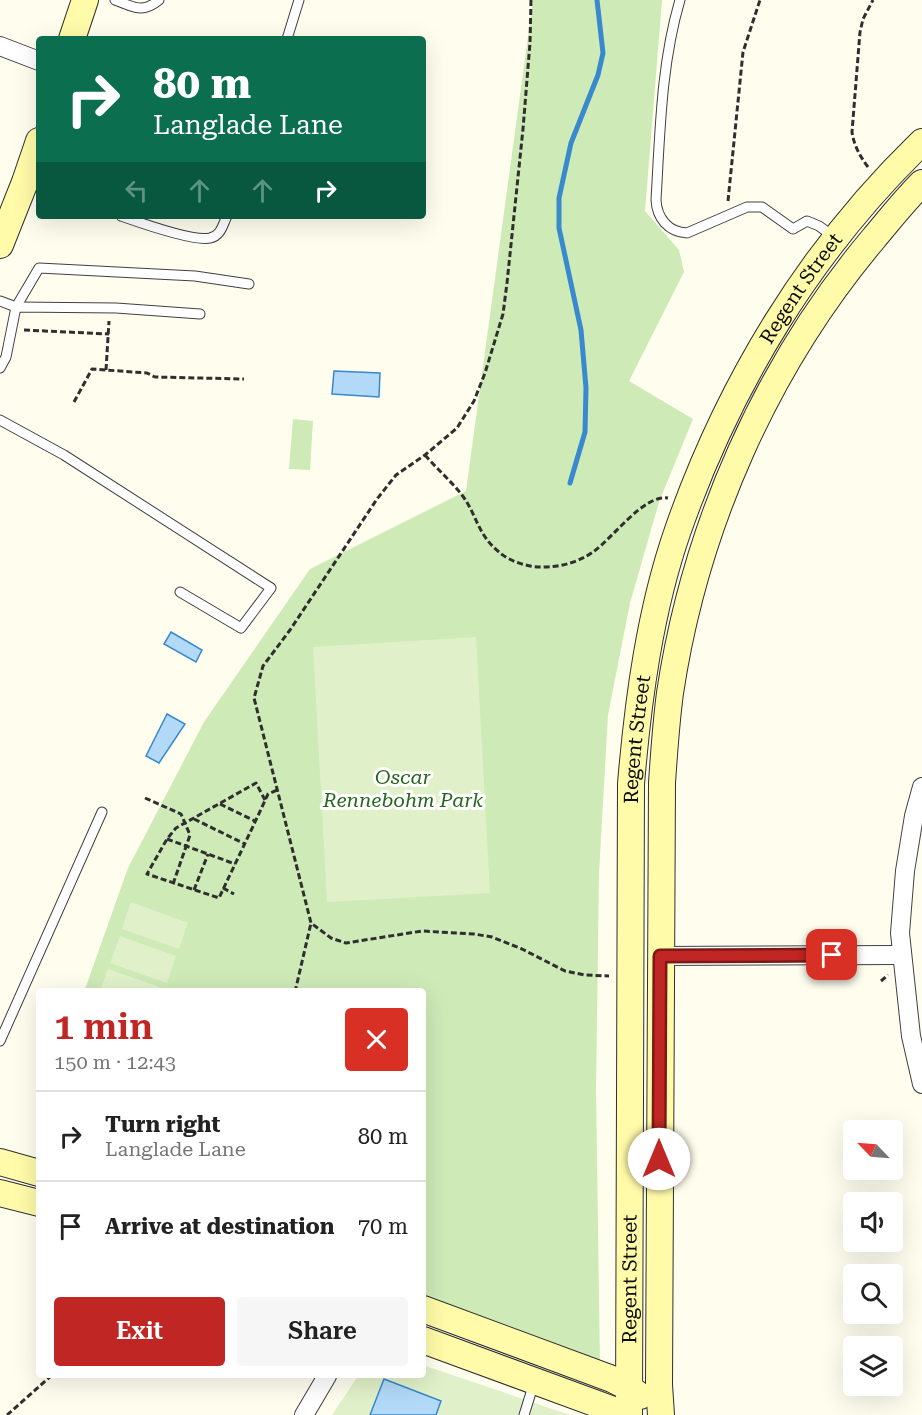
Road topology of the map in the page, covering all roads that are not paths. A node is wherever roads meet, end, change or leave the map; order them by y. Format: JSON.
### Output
{"nodes":[{"id":1,"x":84,"y":0,"type":"edge"},
{"id":2,"x":115,"y":0,"type":"edge"},
{"id":3,"x":159,"y":0,"type":"edge"},
{"id":4,"x":299,"y":0,"type":"edge"},
{"id":5,"x":680,"y":0,"type":"edge"},
{"id":6,"x":73,"y":36,"type":"edge"},
{"id":7,"x":288,"y":36,"type":"edge"},
{"id":8,"x":0,"y":46,"type":"edge"},
{"id":9,"x":36,"y":60,"type":"edge"},
{"id":10,"x":922,"y":142,"type":"edge"},
{"id":11,"x":36,"y":154,"type":"edge"},
{"id":12,"x":922,"y":183,"type":"edge"},
{"id":13,"x":131,"y":219,"type":"edge"},
{"id":14,"x":226,"y":219,"type":"edge"},
{"id":15,"x":834,"y":237,"type":"junction"},
{"id":16,"x":0,"y":245,"type":"edge"},
{"id":17,"x":249,"y":284,"type":"dead end"},
{"id":18,"x":0,"y":301,"type":"edge"},
{"id":19,"x":16,"y":307,"type":"junction"},
{"id":20,"x":200,"y":314,"type":"dead end"},
{"id":21,"x":0,"y":368,"type":"edge"},
{"id":22,"x":0,"y":420,"type":"edge"},
{"id":23,"x":180,"y":592,"type":"dead end"},
{"id":24,"x":922,"y":787,"type":"edge"},
{"id":25,"x":102,"y":812,"type":"dead end"},
{"id":26,"x":900,"y":955,"type":"junction"},
{"id":27,"x":660,"y":956,"type":"junction"},
{"id":28,"x":624,"y":966,"type":"junction"},
{"id":29,"x":0,"y":1041,"type":"edge"},
{"id":30,"x":922,"y":1084,"type":"edge"},
{"id":31,"x":0,"y":1162,"type":"edge"},
{"id":32,"x":36,"y":1172,"type":"edge"},
{"id":33,"x":0,"y":1193,"type":"edge"},
{"id":34,"x":36,"y":1202,"type":"edge"},
{"id":35,"x":426,"y":1310,"type":"edge"},
{"id":36,"x":426,"y":1341,"type":"edge"},
{"id":37,"x":326,"y":1378,"type":"edge"},
{"id":38,"x":535,"y":1381,"type":"junction"},
{"id":39,"x":628,"y":1386,"type":"junction"},
{"id":40,"x":304,"y":1415,"type":"edge"},
{"id":41,"x":524,"y":1415,"type":"edge"},
{"id":42,"x":628,"y":1415,"type":"edge"},
{"id":43,"x":657,"y":1415,"type":"edge"}],
"edges":[{"from":1,"to":6,"type":"street"},
{"from":2,"to":3,"type":"lane"},
{"from":4,"to":7,"type":"lane"},
{"from":5,"to":15,"type":"lane"},
{"from":8,"to":9,"type":"street"},
{"from":10,"to":15,"type":"street","name":"Regent Street"},
{"from":11,"to":16,"type":"street"},
{"from":12,"to":27,"type":"street","name":"Regent Street"},
{"from":13,"to":14,"type":"lane"},
{"from":15,"to":28,"type":"street","name":"Regent Street"},
{"from":17,"to":19,"type":"lane"},
{"from":18,"to":19,"type":"lane"},
{"from":19,"to":20,"type":"lane"},
{"from":19,"to":21,"type":"lane"},
{"from":22,"to":23,"type":"lane"},
{"from":24,"to":26,"type":"street"},
{"from":25,"to":29,"type":"lane"},
{"from":26,"to":27,"type":"street"},
{"from":26,"to":30,"type":"street"},
{"from":27,"to":28,"type":"street"},
{"from":27,"to":43,"type":"street","name":"Regent Street"},
{"from":28,"to":39,"type":"street","name":"Regent Street"},
{"from":31,"to":32,"type":"street"},
{"from":33,"to":34,"type":"street"},
{"from":35,"to":39,"type":"street"},
{"from":36,"to":38,"type":"street"},
{"from":37,"to":40,"type":"street"},
{"from":38,"to":41,"type":"lane"},
{"from":38,"to":42,"type":"street"},
{"from":39,"to":42,"type":"street","name":"Regent Street"},
{"from":39,"to":43,"type":"street"}]}
